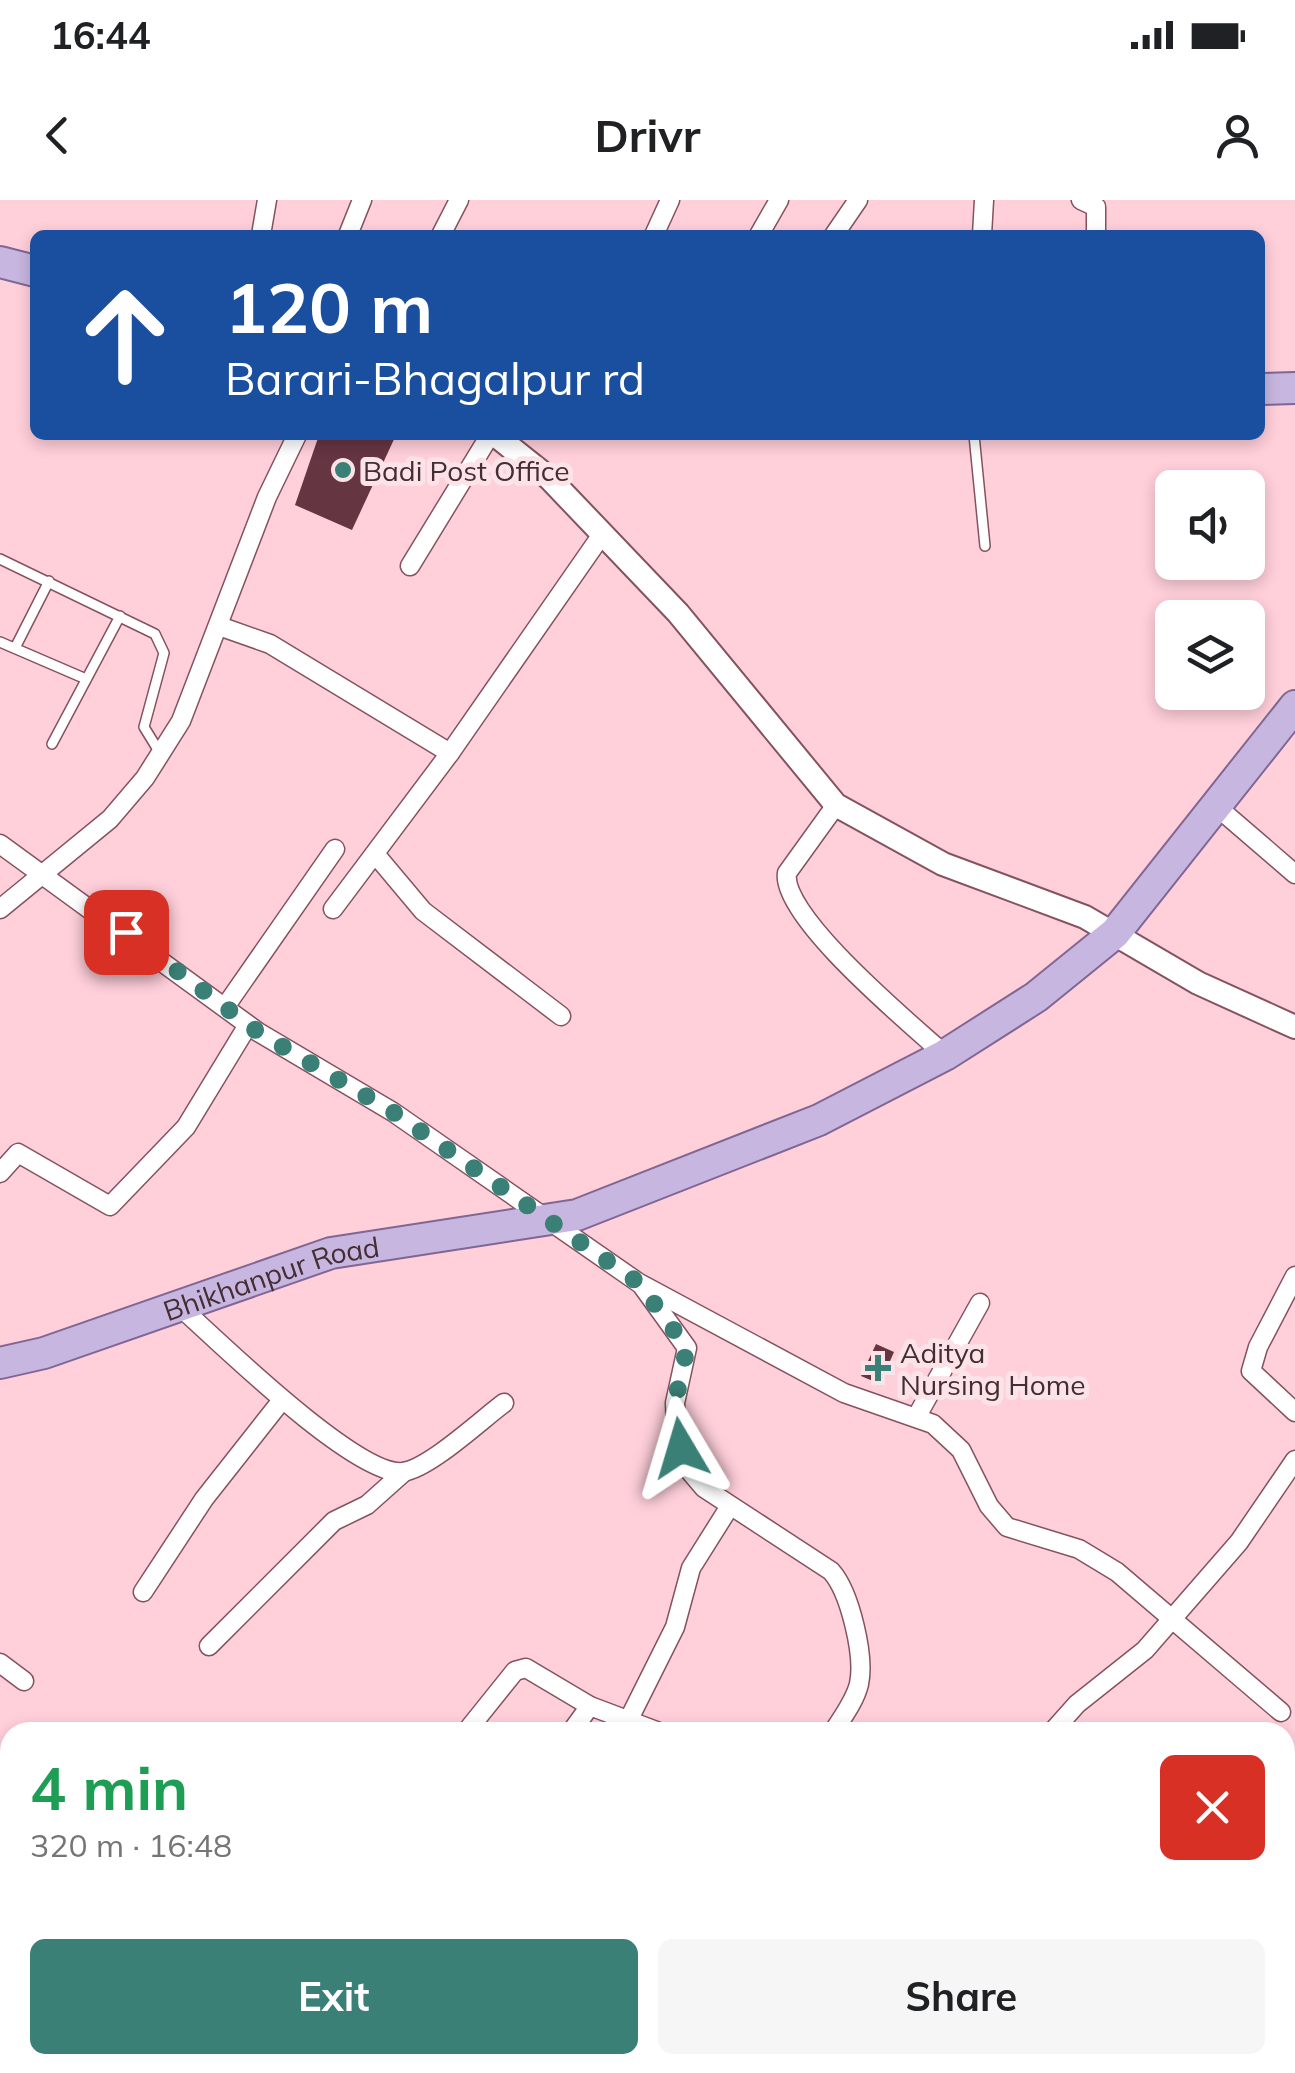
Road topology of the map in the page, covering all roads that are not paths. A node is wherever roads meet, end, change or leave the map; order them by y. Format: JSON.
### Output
{"nodes":[{"id":1,"x":267,"y":200,"type":"edge"},
{"id":2,"x":362,"y":200,"type":"edge"},
{"id":3,"x":459,"y":200,"type":"edge"},
{"id":4,"x":670,"y":200,"type":"edge"},
{"id":5,"x":779,"y":200,"type":"edge"},
{"id":6,"x":858,"y":200,"type":"edge"},
{"id":7,"x":984,"y":200,"type":"edge"},
{"id":8,"x":1081,"y":200,"type":"edge"},
{"id":9,"x":262,"y":230,"type":"edge"},
{"id":10,"x":350,"y":230,"type":"edge"},
{"id":11,"x":444,"y":230,"type":"edge"},
{"id":12,"x":656,"y":230,"type":"edge"},
{"id":13,"x":761,"y":230,"type":"edge"},
{"id":14,"x":837,"y":230,"type":"edge"},
{"id":15,"x":982,"y":230,"type":"edge"},
{"id":16,"x":1096,"y":230,"type":"edge"},
{"id":17,"x":0,"y":262,"type":"edge"},
{"id":18,"x":30,"y":270,"type":"edge"},
{"id":19,"x":1295,"y":388,"type":"edge"},
{"id":20,"x":1265,"y":389,"type":"edge"},
{"id":21,"x":295,"y":440,"type":"edge"},
{"id":22,"x":489,"y":440,"type":"edge"},
{"id":23,"x":499,"y":440,"type":"edge"},
{"id":24,"x":974,"y":440,"type":"edge"},
{"id":25,"x":603,"y":533,"type":"junction"},
{"id":26,"x":984,"y":546,"type":"dead end"},
{"id":27,"x":0,"y":559,"type":"edge"},
{"id":28,"x":410,"y":566,"type":"dead end"},
{"id":29,"x":49,"y":581,"type":"junction"},
{"id":30,"x":120,"y":616,"type":"junction"},
{"id":31,"x":219,"y":626,"type":"junction"},
{"id":32,"x":0,"y":642,"type":"edge"},
{"id":33,"x":15,"y":648,"type":"junction"},
{"id":34,"x":86,"y":679,"type":"junction"},
{"id":35,"x":1295,"y":706,"type":"edge"},
{"id":36,"x":52,"y":744,"type":"dead end"},
{"id":37,"x":450,"y":753,"type":"junction"},
{"id":38,"x":161,"y":754,"type":"junction"},
{"id":39,"x":836,"y":805,"type":"junction"},
{"id":40,"x":1216,"y":806,"type":"junction"},
{"id":41,"x":0,"y":844,"type":"edge"},
{"id":42,"x":335,"y":849,"type":"dead end"},
{"id":43,"x":376,"y":855,"type":"junction"},
{"id":44,"x":1295,"y":874,"type":"edge"},
{"id":45,"x":42,"y":875,"type":"junction"},
{"id":46,"x":0,"y":909,"type":"edge"},
{"id":47,"x":333,"y":909,"type":"dead end"},
{"id":48,"x":1116,"y":934,"type":"junction"},
{"id":49,"x":225,"y":1007,"type":"junction"},
{"id":50,"x":561,"y":1016,"type":"dead end"},
{"id":51,"x":248,"y":1025,"type":"junction"},
{"id":52,"x":1295,"y":1027,"type":"edge"},
{"id":53,"x":944,"y":1056,"type":"junction"},
{"id":54,"x":0,"y":1172,"type":"edge"},
{"id":55,"x":547,"y":1221,"type":"junction"},
{"id":56,"x":1295,"y":1276,"type":"edge"},
{"id":57,"x":639,"y":1283,"type":"junction"},
{"id":58,"x":980,"y":1303,"type":"dead end"},
{"id":59,"x":176,"y":1304,"type":"junction"},
{"id":60,"x":0,"y":1363,"type":"edge"},
{"id":61,"x":282,"y":1400,"type":"junction"},
{"id":62,"x":504,"y":1403,"type":"dead end"},
{"id":63,"x":1295,"y":1412,"type":"edge"},
{"id":64,"x":916,"y":1416,"type":"junction"},
{"id":65,"x":1295,"y":1460,"type":"edge"},
{"id":66,"x":404,"y":1472,"type":"junction"},
{"id":67,"x":730,"y":1506,"type":"junction"},
{"id":68,"x":143,"y":1592,"type":"dead end"},
{"id":69,"x":1170,"y":1619,"type":"junction"},
{"id":70,"x":209,"y":1646,"type":"dead end"},
{"id":71,"x":0,"y":1663,"type":"edge"},
{"id":72,"x":24,"y":1681,"type":"dead end"},
{"id":73,"x":590,"y":1706,"type":"junction"},
{"id":74,"x":1281,"y":1712,"type":"dead end"},
{"id":75,"x":629,"y":1719,"type":"junction"},
{"id":76,"x":474,"y":1722,"type":"edge"},
{"id":77,"x":578,"y":1722,"type":"edge"},
{"id":78,"x":636,"y":1722,"type":"edge"},
{"id":79,"x":838,"y":1722,"type":"edge"},
{"id":80,"x":1061,"y":1722,"type":"edge"}],
"edges":[{"from":1,"to":9,"type":"street"},
{"from":2,"to":10,"type":"street"},
{"from":3,"to":11,"type":"street"},
{"from":4,"to":12,"type":"street"},
{"from":5,"to":13,"type":"street"},
{"from":6,"to":14,"type":"street"},
{"from":7,"to":15,"type":"street"},
{"from":8,"to":16,"type":"street"},
{"from":17,"to":18,"type":"main road"},
{"from":19,"to":20,"type":"main road"},
{"from":21,"to":31,"type":"street"},
{"from":22,"to":28,"type":"street"},
{"from":23,"to":25,"type":"street"},
{"from":24,"to":26,"type":"lane"},
{"from":25,"to":37,"type":"street"},
{"from":25,"to":39,"type":"street"},
{"from":27,"to":29,"type":"lane"},
{"from":29,"to":30,"type":"lane"},
{"from":29,"to":33,"type":"lane"},
{"from":30,"to":34,"type":"lane"},
{"from":30,"to":38,"type":"lane"},
{"from":31,"to":37,"type":"street"},
{"from":31,"to":38,"type":"street"},
{"from":32,"to":33,"type":"lane"},
{"from":33,"to":34,"type":"lane"},
{"from":34,"to":36,"type":"lane"},
{"from":35,"to":40,"type":"main road","name":"Bhikhanpur Road"},
{"from":37,"to":43,"type":"street"},
{"from":38,"to":45,"type":"street"},
{"from":39,"to":48,"type":"street"},
{"from":39,"to":53,"type":"street"},
{"from":40,"to":44,"type":"street"},
{"from":40,"to":48,"type":"main road","name":"Bhikhanpur Road"},
{"from":41,"to":45,"type":"street"},
{"from":42,"to":49,"type":"street"},
{"from":43,"to":47,"type":"street"},
{"from":43,"to":50,"type":"street"},
{"from":45,"to":46,"type":"street"},
{"from":45,"to":49,"type":"street"},
{"from":48,"to":52,"type":"street"},
{"from":48,"to":53,"type":"main road","name":"Bhikhanpur Road"},
{"from":49,"to":51,"type":"street"},
{"from":51,"to":54,"type":"street"},
{"from":51,"to":55,"type":"street"},
{"from":53,"to":55,"type":"main road","name":"Bhikhanpur Road"},
{"from":55,"to":57,"type":"street"},
{"from":55,"to":59,"type":"main road","name":"Bhikhanpur Road"},
{"from":56,"to":63,"type":"street"},
{"from":57,"to":64,"type":"street"},
{"from":57,"to":67,"type":"street"},
{"from":58,"to":64,"type":"street"},
{"from":59,"to":60,"type":"main road","name":"Bhikhanpur Road"},
{"from":59,"to":61,"type":"street"},
{"from":61,"to":66,"type":"street"},
{"from":61,"to":68,"type":"street"},
{"from":62,"to":66,"type":"street"},
{"from":64,"to":69,"type":"street"},
{"from":65,"to":69,"type":"street"},
{"from":66,"to":70,"type":"street"},
{"from":67,"to":75,"type":"street"},
{"from":67,"to":79,"type":"street"},
{"from":69,"to":74,"type":"street"},
{"from":69,"to":80,"type":"street"},
{"from":71,"to":72,"type":"street"},
{"from":73,"to":75,"type":"street"},
{"from":73,"to":76,"type":"street"},
{"from":73,"to":77,"type":"street"},
{"from":75,"to":78,"type":"street"}]}
